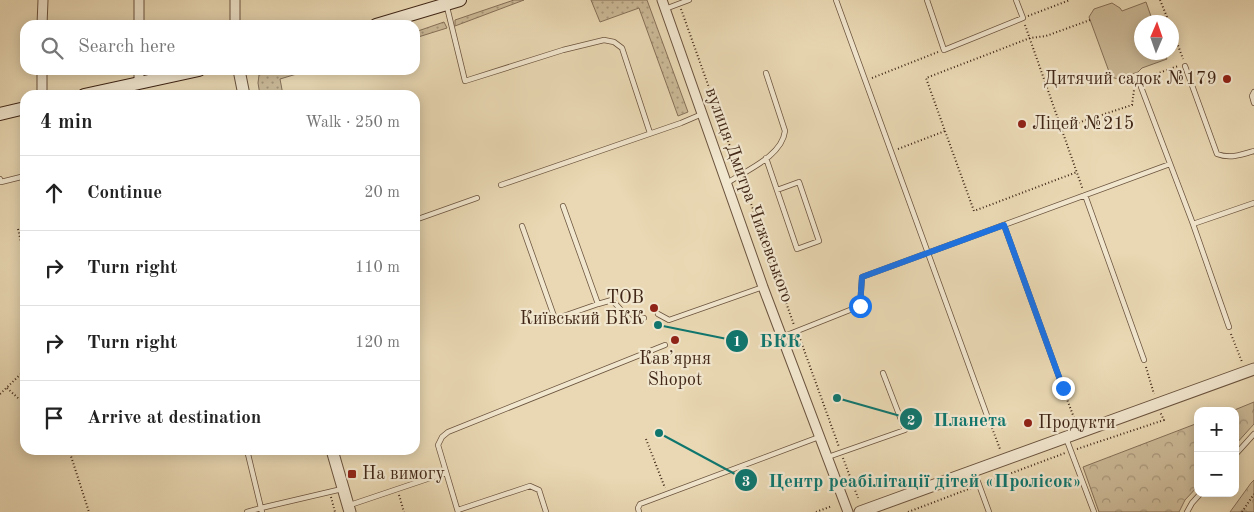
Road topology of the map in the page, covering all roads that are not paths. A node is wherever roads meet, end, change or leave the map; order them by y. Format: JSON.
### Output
{"nodes":[{"id":1,"x":43,"y":0,"type":"edge"},
{"id":2,"x":139,"y":0,"type":"edge"},
{"id":3,"x":235,"y":0,"type":"edge"},
{"id":4,"x":460,"y":0,"type":"edge"},
{"id":5,"x":689,"y":0,"type":"edge"},
{"id":6,"x":836,"y":0,"type":"edge"},
{"id":7,"x":927,"y":0,"type":"edge"},
{"id":8,"x":1016,"y":0,"type":"edge"},
{"id":9,"x":664,"y":4,"type":"edge"},
{"id":10,"x":446,"y":5,"type":"junction"},
{"id":11,"x":42,"y":20,"type":"edge"},
{"id":12,"x":139,"y":20,"type":"edge"},
{"id":13,"x":235,"y":20,"type":"edge"},
{"id":14,"x":394,"y":20,"type":"edge"},
{"id":15,"x":1185,"y":66,"type":"dead end"},
{"id":16,"x":766,"y":73,"type":"dead end"},
{"id":17,"x":42,"y":75,"type":"edge"},
{"id":18,"x":139,"y":75,"type":"edge"},
{"id":19,"x":176,"y":75,"type":"edge"},
{"id":20,"x":240,"y":75,"type":"edge"},
{"id":21,"x":139,"y":83,"type":"junction"},
{"id":22,"x":1138,"y":87,"type":"road end"},
{"id":23,"x":42,"y":90,"type":"edge"},
{"id":24,"x":107,"y":90,"type":"edge"},
{"id":25,"x":243,"y":90,"type":"edge"},
{"id":26,"x":1254,"y":92,"type":"edge"},
{"id":27,"x":1254,"y":103,"type":"edge"},
{"id":28,"x":20,"y":109,"type":"edge"},
{"id":29,"x":0,"y":114,"type":"edge"},
{"id":30,"x":702,"y":114,"type":"junction"},
{"id":31,"x":650,"y":133,"type":"junction"},
{"id":32,"x":1254,"y":151,"type":"edge"},
{"id":33,"x":766,"y":158,"type":"junction"},
{"id":34,"x":1170,"y":164,"type":"junction"},
{"id":35,"x":20,"y":177,"type":"edge"},
{"id":36,"x":0,"y":179,"type":"edge"},
{"id":37,"x":727,"y":183,"type":"junction"},
{"id":38,"x":501,"y":185,"type":"dead end"},
{"id":39,"x":777,"y":190,"type":"junction"},
{"id":40,"x":1085,"y":195,"type":"junction"},
{"id":41,"x":477,"y":198,"type":"dead end"},
{"id":42,"x":1254,"y":203,"type":"edge"},
{"id":43,"x":563,"y":206,"type":"dead end"},
{"id":44,"x":420,"y":218,"type":"edge"},
{"id":45,"x":1193,"y":224,"type":"junction"},
{"id":46,"x":1004,"y":225,"type":"junction"},
{"id":47,"x":522,"y":226,"type":"dead end"},
{"id":48,"x":928,"y":253,"type":"junction"},
{"id":49,"x":764,"y":287,"type":"junction"},
{"id":50,"x":598,"y":304,"type":"junction"},
{"id":51,"x":658,"y":314,"type":"dead end"},
{"id":52,"x":644,"y":318,"type":"dead end"},
{"id":53,"x":1229,"y":327,"type":"road end"},
{"id":54,"x":782,"y":337,"type":"junction"},
{"id":55,"x":664,"y":344,"type":"dead end"},
{"id":56,"x":1144,"y":360,"type":"dead end"},
{"id":57,"x":1254,"y":369,"type":"edge"},
{"id":58,"x":883,"y":373,"type":"dead end"},
{"id":59,"x":1063,"y":388,"type":"road end"},
{"id":60,"x":989,"y":421,"type":"road end"},
{"id":61,"x":1254,"y":434,"type":"edge"},
{"id":62,"x":819,"y":437,"type":"junction"},
{"id":63,"x":1066,"y":437,"type":"junction"},
{"id":64,"x":1238,"y":452,"type":"edge"},
{"id":65,"x":248,"y":455,"type":"edge"},
{"id":66,"x":333,"y":455,"type":"edge"},
{"id":67,"x":827,"y":458,"type":"junction"},
{"id":68,"x":974,"y":470,"type":"junction"},
{"id":69,"x":445,"y":473,"type":"junction"},
{"id":70,"x":343,"y":489,"type":"junction"},
{"id":71,"x":1197,"y":497,"type":"edge"},
{"id":72,"x":349,"y":509,"type":"edge"},
{"id":73,"x":261,"y":510,"type":"edge"},
{"id":74,"x":458,"y":511,"type":"edge"},
{"id":75,"x":246,"y":512,"type":"edge"},
{"id":76,"x":546,"y":512,"type":"edge"},
{"id":77,"x":639,"y":512,"type":"edge"},
{"id":78,"x":848,"y":512,"type":"edge"},
{"id":79,"x":860,"y":512,"type":"edge"},
{"id":80,"x":989,"y":512,"type":"edge"},
{"id":81,"x":1094,"y":512,"type":"edge"},
{"id":82,"x":1187,"y":512,"type":"edge"}],
"edges":[{"from":1,"to":11,"type":"street"},
{"from":2,"to":12,"type":"street"},
{"from":3,"to":13,"type":"street"},
{"from":4,"to":10,"type":"main road"},
{"from":5,"to":9,"type":"lane"},
{"from":6,"to":48,"type":"lane"},
{"from":7,"to":8,"type":"lane"},
{"from":9,"to":30,"type":"street","name":"вулиця Дмитра Чижевського"},
{"from":10,"to":14,"type":"main road"},
{"from":10,"to":31,"type":"lane"},
{"from":15,"to":32,"type":"lane"},
{"from":16,"to":33,"type":"lane"},
{"from":17,"to":23,"type":"street"},
{"from":18,"to":21,"type":"street"},
{"from":19,"to":21,"type":"main road"},
{"from":20,"to":25,"type":"street"},
{"from":21,"to":24,"type":"main road"},
{"from":22,"to":34,"type":"lane"},
{"from":26,"to":27,"type":"lane"},
{"from":28,"to":29,"type":"main road"},
{"from":30,"to":31,"type":"lane"},
{"from":30,"to":37,"type":"street","name":"вулиця Дмитра Чижевського"},
{"from":31,"to":38,"type":"lane"},
{"from":33,"to":37,"type":"lane"},
{"from":33,"to":39,"type":"lane"},
{"from":34,"to":40,"type":"lane"},
{"from":34,"to":45,"type":"lane"},
{"from":35,"to":36,"type":"lane"},
{"from":37,"to":49,"type":"street","name":"вулиця Дмитра Чижевського"},
{"from":39,"to":39,"type":"lane"},
{"from":40,"to":46,"type":"lane"},
{"from":40,"to":56,"type":"lane"},
{"from":41,"to":44,"type":"lane"},
{"from":42,"to":45,"type":"lane"},
{"from":43,"to":50,"type":"lane"},
{"from":45,"to":53,"type":"lane"},
{"from":46,"to":48,"type":"lane"},
{"from":46,"to":59,"type":"lane"},
{"from":47,"to":50,"type":"lane"},
{"from":48,"to":54,"type":"lane"},
{"from":48,"to":60,"type":"lane"},
{"from":49,"to":51,"type":"lane"},
{"from":49,"to":54,"type":"street","name":"вулиця Дмитра Чижевського"},
{"from":50,"to":52,"type":"lane"},
{"from":54,"to":62,"type":"street","name":"вулиця Дмитра Чижевського"},
{"from":55,"to":69,"type":"lane"},
{"from":57,"to":63,"type":"street"},
{"from":58,"to":67,"type":"lane"},
{"from":61,"to":64,"type":"lane"},
{"from":62,"to":67,"type":"street","name":"вулиця Дмитра Чижевського"},
{"from":62,"to":77,"type":"lane"},
{"from":63,"to":68,"type":"street"},
{"from":63,"to":81,"type":"lane"},
{"from":65,"to":73,"type":"lane"},
{"from":66,"to":70,"type":"street"},
{"from":67,"to":78,"type":"street","name":"вулиця Дмитра Чижевського"},
{"from":68,"to":79,"type":"street"},
{"from":68,"to":80,"type":"lane"},
{"from":69,"to":72,"type":"lane"},
{"from":69,"to":74,"type":"lane"},
{"from":70,"to":72,"type":"street"},
{"from":70,"to":73,"type":"lane"},
{"from":71,"to":82,"type":"lane"},
{"from":73,"to":75,"type":"lane"},
{"from":74,"to":76,"type":"lane"}]}
